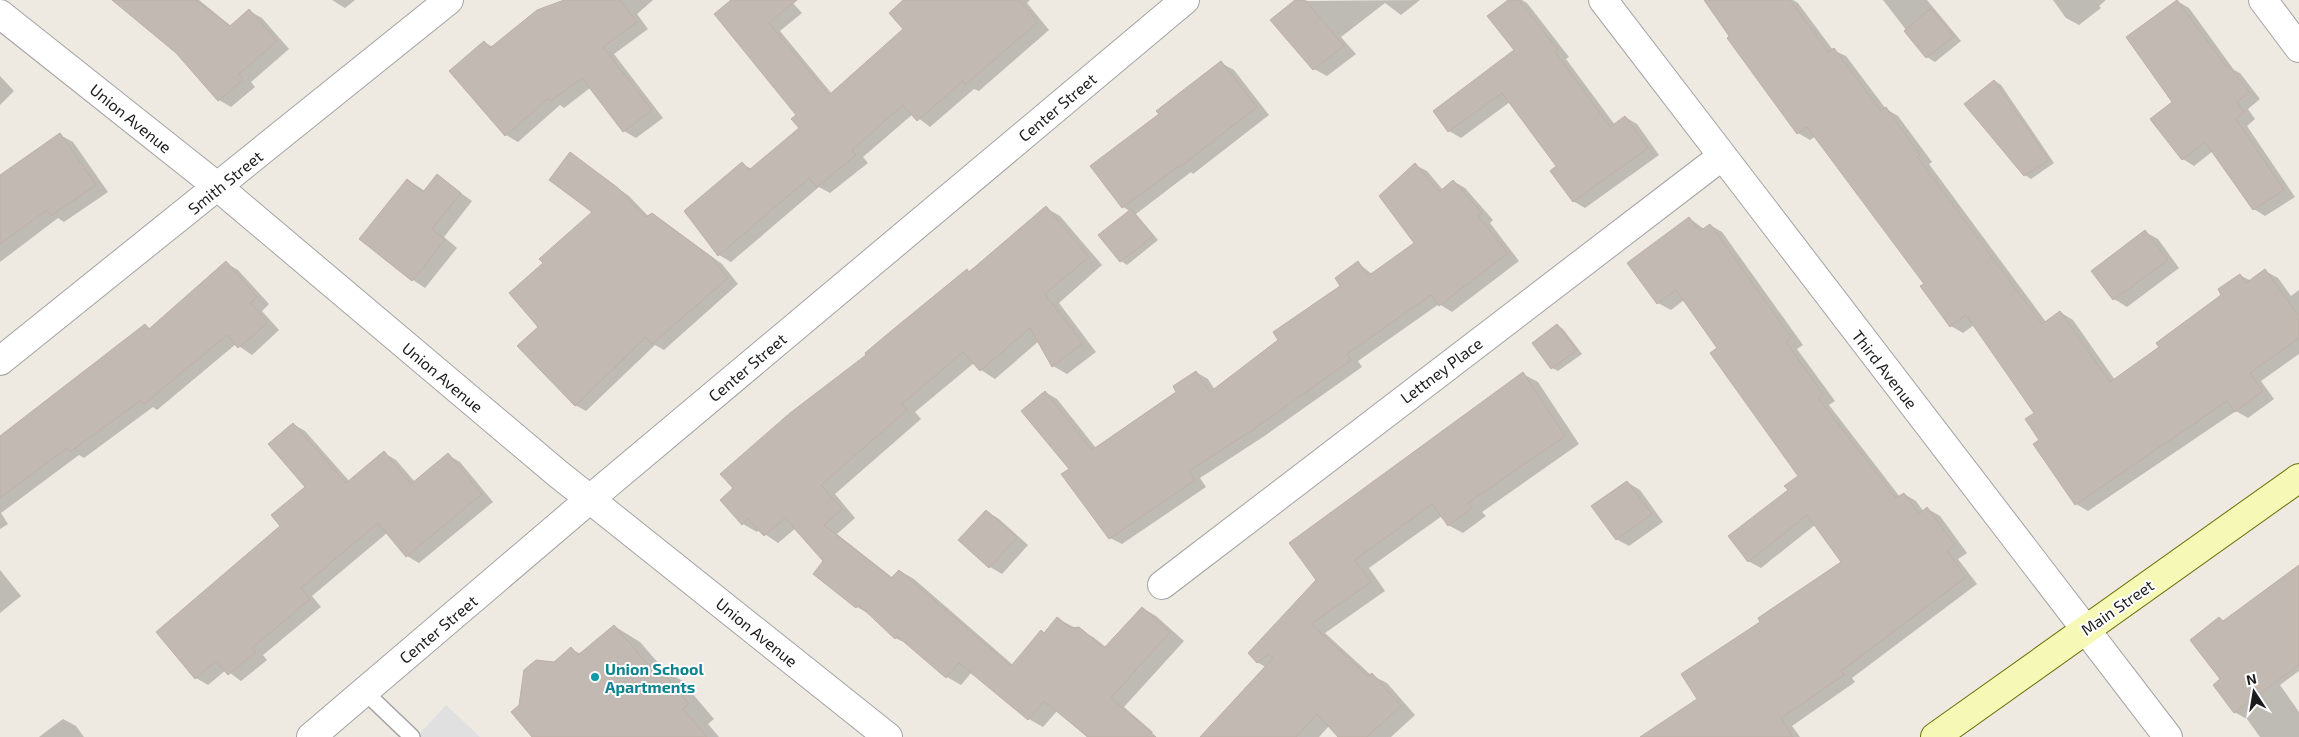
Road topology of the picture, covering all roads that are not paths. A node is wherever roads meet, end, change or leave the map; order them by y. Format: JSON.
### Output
{"nodes":[{"id":1,"x":449,"y":0,"type":"edge"},
{"id":2,"x":1185,"y":0,"type":"edge"},
{"id":3,"x":1602,"y":0,"type":"edge"},
{"id":4,"x":2262,"y":0,"type":"edge"},
{"id":5,"x":0,"y":14,"type":"edge"},
{"id":6,"x":2299,"y":48,"type":"edge"},
{"id":7,"x":1721,"y":156,"type":"junction"},
{"id":8,"x":218,"y":187,"type":"junction"},
{"id":9,"x":0,"y":361,"type":"edge"},
{"id":10,"x":2299,"y":478,"type":"edge"},
{"id":11,"x":590,"y":499,"type":"junction"},
{"id":12,"x":1162,"y":585,"type":"dead end"},
{"id":13,"x":2086,"y":628,"type":"junction"},
{"id":14,"x":365,"y":692,"type":"junction"},
{"id":15,"x":311,"y":737,"type":"edge"},
{"id":16,"x":412,"y":737,"type":"edge"},
{"id":17,"x":888,"y":737,"type":"edge"},
{"id":18,"x":1935,"y":737,"type":"edge"},
{"id":19,"x":2168,"y":737,"type":"edge"}],
"edges":[{"from":1,"to":8,"type":"street","name":"Smith Street"},
{"from":2,"to":11,"type":"street","name":"Center Street"},
{"from":3,"to":7,"type":"street","name":"Third Avenue"},
{"from":4,"to":6,"type":"street"},
{"from":5,"to":8,"type":"street","name":"Union Avenue"},
{"from":7,"to":12,"type":"street","name":"Lettney Place"},
{"from":7,"to":13,"type":"street","name":"Third Avenue"},
{"from":8,"to":9,"type":"street","name":"Smith Street"},
{"from":8,"to":11,"type":"street","name":"Union Avenue"},
{"from":10,"to":13,"type":"street","name":"Main Street"},
{"from":11,"to":14,"type":"street","name":"Center Street"},
{"from":11,"to":17,"type":"street","name":"Union Avenue"},
{"from":13,"to":18,"type":"street","name":"Main Street"},
{"from":13,"to":19,"type":"street","name":"Third Avenue"},
{"from":14,"to":15,"type":"street","name":"Center Street"},
{"from":14,"to":16,"type":"lane"}]}
